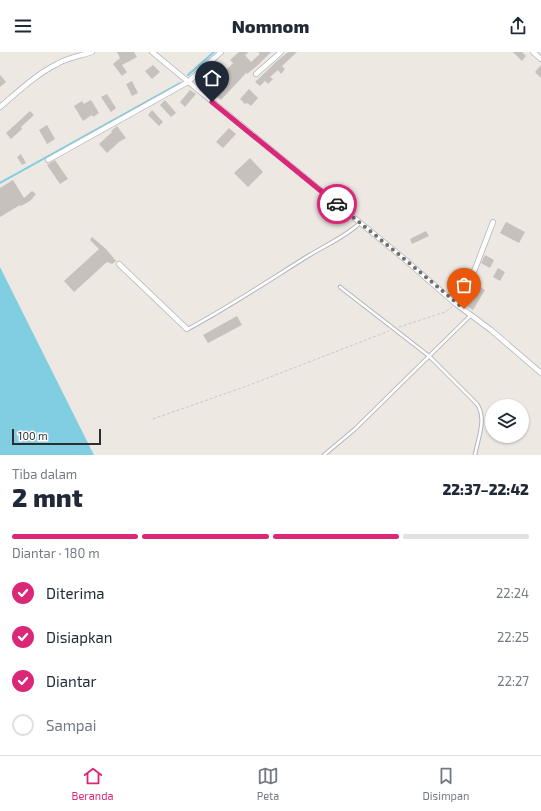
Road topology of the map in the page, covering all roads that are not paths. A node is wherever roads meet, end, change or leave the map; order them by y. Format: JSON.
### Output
{"nodes":[{"id":1,"x":92,"y":52,"type":"edge"},
{"id":2,"x":152,"y":52,"type":"edge"},
{"id":3,"x":221,"y":52,"type":"edge"},
{"id":4,"x":281,"y":52,"type":"edge"},
{"id":5,"x":533,"y":52,"type":"edge"},
{"id":6,"x":541,"y":59,"type":"edge"},
{"id":7,"x":256,"y":74,"type":"dead end"},
{"id":8,"x":188,"y":82,"type":"junction"},
{"id":9,"x":0,"y":107,"type":"edge"},
{"id":10,"x":48,"y":160,"type":"dead end"},
{"id":11,"x":493,"y":222,"type":"dead end"},
{"id":12,"x":360,"y":223,"type":"junction"},
{"id":13,"x":119,"y":264,"type":"dead end"},
{"id":14,"x":340,"y":287,"type":"dead end"},
{"id":15,"x":456,"y":304,"type":"junction"},
{"id":16,"x":471,"y":315,"type":"junction"},
{"id":17,"x":187,"y":329,"type":"joint"},
{"id":18,"x":429,"y":356,"type":"junction"},
{"id":19,"x":541,"y":373,"type":"edge"},
{"id":20,"x":327,"y":454,"type":"edge"},
{"id":21,"x":475,"y":455,"type":"edge"}],
"edges":[{"from":1,"to":9,"type":"street"},
{"from":2,"to":8,"type":"street"},
{"from":3,"to":8,"type":"street"},
{"from":4,"to":7,"type":"street"},
{"from":5,"to":6,"type":"street"},
{"from":8,"to":10,"type":"street"},
{"from":8,"to":12,"type":"street"},
{"from":11,"to":15,"type":"street"},
{"from":12,"to":15,"type":"street"},
{"from":12,"to":17,"type":"lane"},
{"from":13,"to":17,"type":"street"},
{"from":14,"to":18,"type":"lane"},
{"from":15,"to":16,"type":"street"},
{"from":16,"to":18,"type":"lane"},
{"from":16,"to":19,"type":"street"},
{"from":18,"to":20,"type":"lane"},
{"from":18,"to":21,"type":"lane"}]}
